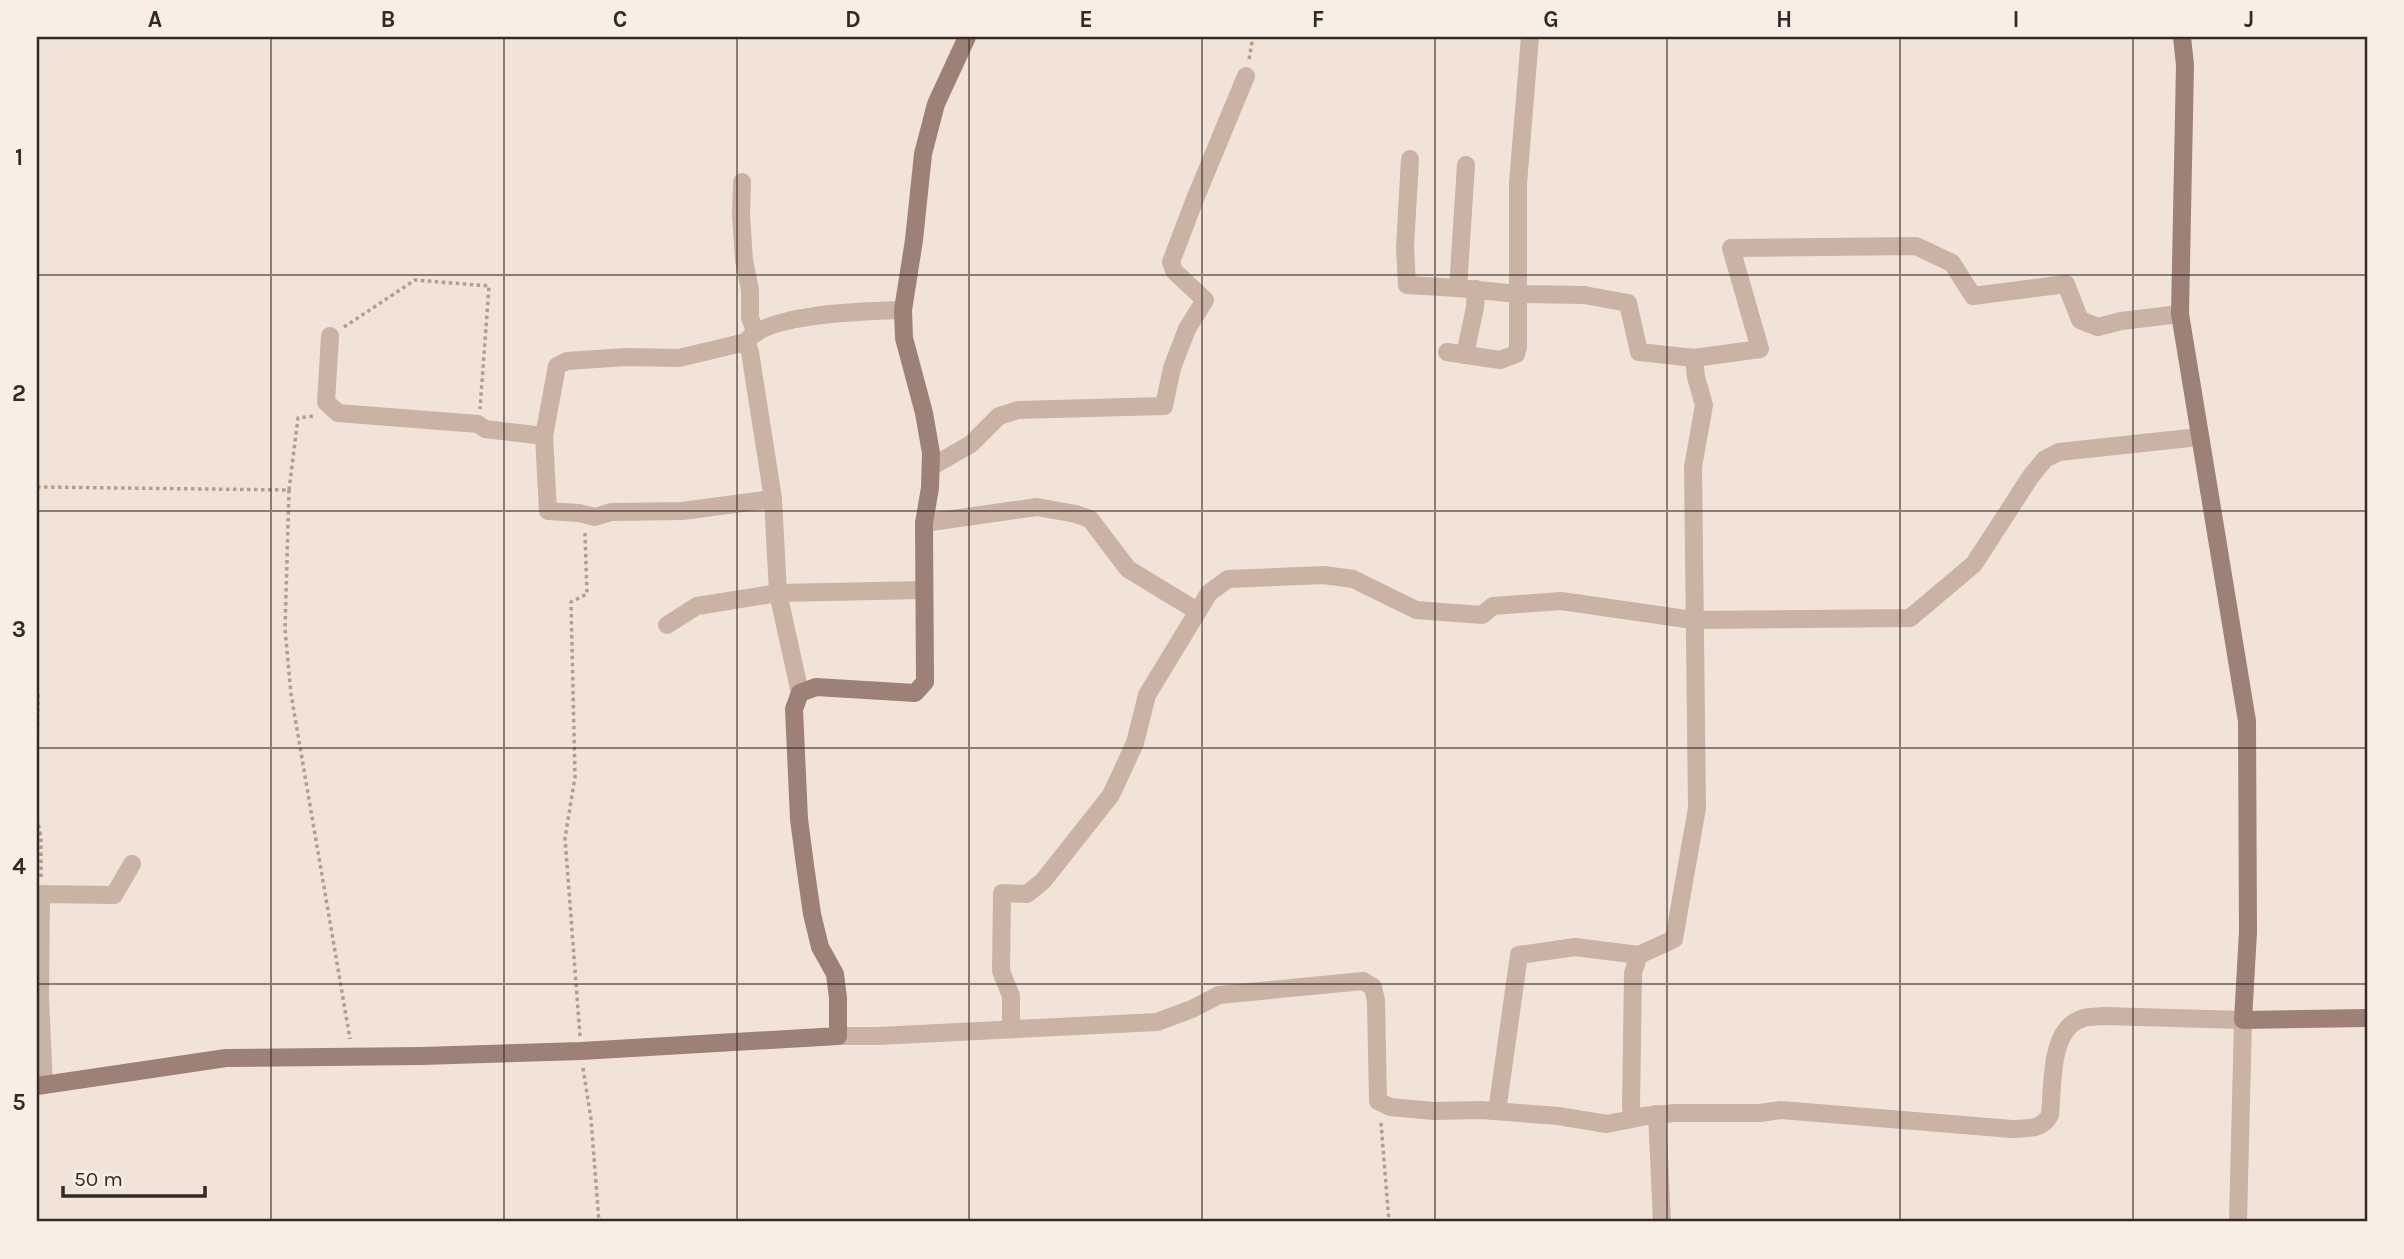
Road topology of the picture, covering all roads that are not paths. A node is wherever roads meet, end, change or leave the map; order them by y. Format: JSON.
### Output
{"nodes":[{"id":1,"x":967,"y":37,"type":"edge"},
{"id":2,"x":1530,"y":37,"type":"edge"},
{"id":3,"x":2182,"y":37,"type":"edge"},
{"id":4,"x":1246,"y":76,"type":"road end"},
{"id":5,"x":1410,"y":159,"type":"dead end"},
{"id":6,"x":1465,"y":165,"type":"dead end"},
{"id":7,"x":742,"y":182,"type":"dead end"},
{"id":8,"x":1467,"y":288,"type":"junction"},
{"id":9,"x":1518,"y":294,"type":"junction"},
{"id":10,"x":903,"y":310,"type":"junction"},
{"id":11,"x":2180,"y":314,"type":"junction"},
{"id":12,"x":330,"y":336,"type":"road end"},
{"id":13,"x":751,"y":337,"type":"junction"},
{"id":14,"x":1447,"y":352,"type":"dead end"},
{"id":15,"x":1465,"y":355,"type":"junction"},
{"id":16,"x":1694,"y":358,"type":"junction"},
{"id":17,"x":544,"y":436,"type":"junction"},
{"id":18,"x":2199,"y":437,"type":"junction"},
{"id":19,"x":931,"y":467,"type":"junction"},
{"id":20,"x":773,"y":499,"type":"junction"},
{"id":21,"x":924,"y":523,"type":"junction"},
{"id":22,"x":925,"y":590,"type":"junction"},
{"id":23,"x":778,"y":593,"type":"junction"},
{"id":24,"x":1197,"y":611,"type":"junction"},
{"id":25,"x":1693,"y":620,"type":"junction"},
{"id":26,"x":667,"y":625,"type":"dead end"},
{"id":27,"x":800,"y":693,"type":"junction"},
{"id":28,"x":132,"y":864,"type":"dead end"},
{"id":29,"x":1639,"y":955,"type":"junction"},
{"id":30,"x":2367,"y":1018,"type":"edge"},
{"id":31,"x":2243,"y":1020,"type":"junction"},
{"id":32,"x":1011,"y":1029,"type":"junction"},
{"id":33,"x":838,"y":1036,"type":"junction"},
{"id":34,"x":41,"y":1086,"type":"edge"},
{"id":35,"x":1497,"y":1111,"type":"junction"},
{"id":36,"x":1657,"y":1114,"type":"junction"},
{"id":37,"x":1662,"y":1222,"type":"edge"},
{"id":38,"x":2238,"y":1222,"type":"edge"}],
"edges":[{"from":1,"to":10,"type":"street"},
{"from":2,"to":9,"type":"street"},
{"from":3,"to":11,"type":"street"},
{"from":4,"to":19,"type":"street"},
{"from":5,"to":8,"type":"street"},
{"from":6,"to":8,"type":"street"},
{"from":7,"to":13,"type":"street"},
{"from":8,"to":9,"type":"street"},
{"from":8,"to":15,"type":"street"},
{"from":9,"to":15,"type":"street"},
{"from":9,"to":16,"type":"street"},
{"from":10,"to":13,"type":"street"},
{"from":10,"to":19,"type":"street"},
{"from":11,"to":16,"type":"street"},
{"from":11,"to":18,"type":"street"},
{"from":12,"to":17,"type":"street"},
{"from":13,"to":17,"type":"street"},
{"from":13,"to":20,"type":"street"},
{"from":14,"to":15,"type":"street"},
{"from":16,"to":25,"type":"street"},
{"from":17,"to":20,"type":"street"},
{"from":18,"to":25,"type":"street"},
{"from":18,"to":31,"type":"street"},
{"from":19,"to":21,"type":"street"},
{"from":20,"to":23,"type":"street"},
{"from":21,"to":22,"type":"street"},
{"from":21,"to":24,"type":"street"},
{"from":22,"to":23,"type":"street"},
{"from":22,"to":27,"type":"street"},
{"from":23,"to":26,"type":"street"},
{"from":23,"to":27,"type":"street"},
{"from":24,"to":25,"type":"street"},
{"from":24,"to":32,"type":"street"},
{"from":25,"to":29,"type":"street"},
{"from":27,"to":33,"type":"street"},
{"from":28,"to":34,"type":"street"},
{"from":29,"to":35,"type":"street"},
{"from":29,"to":36,"type":"street"},
{"from":30,"to":31,"type":"street"},
{"from":31,"to":36,"type":"street"},
{"from":31,"to":38,"type":"street"},
{"from":32,"to":33,"type":"street"},
{"from":32,"to":35,"type":"street"},
{"from":33,"to":34,"type":"street"},
{"from":35,"to":36,"type":"street"},
{"from":36,"to":37,"type":"street"}]}
